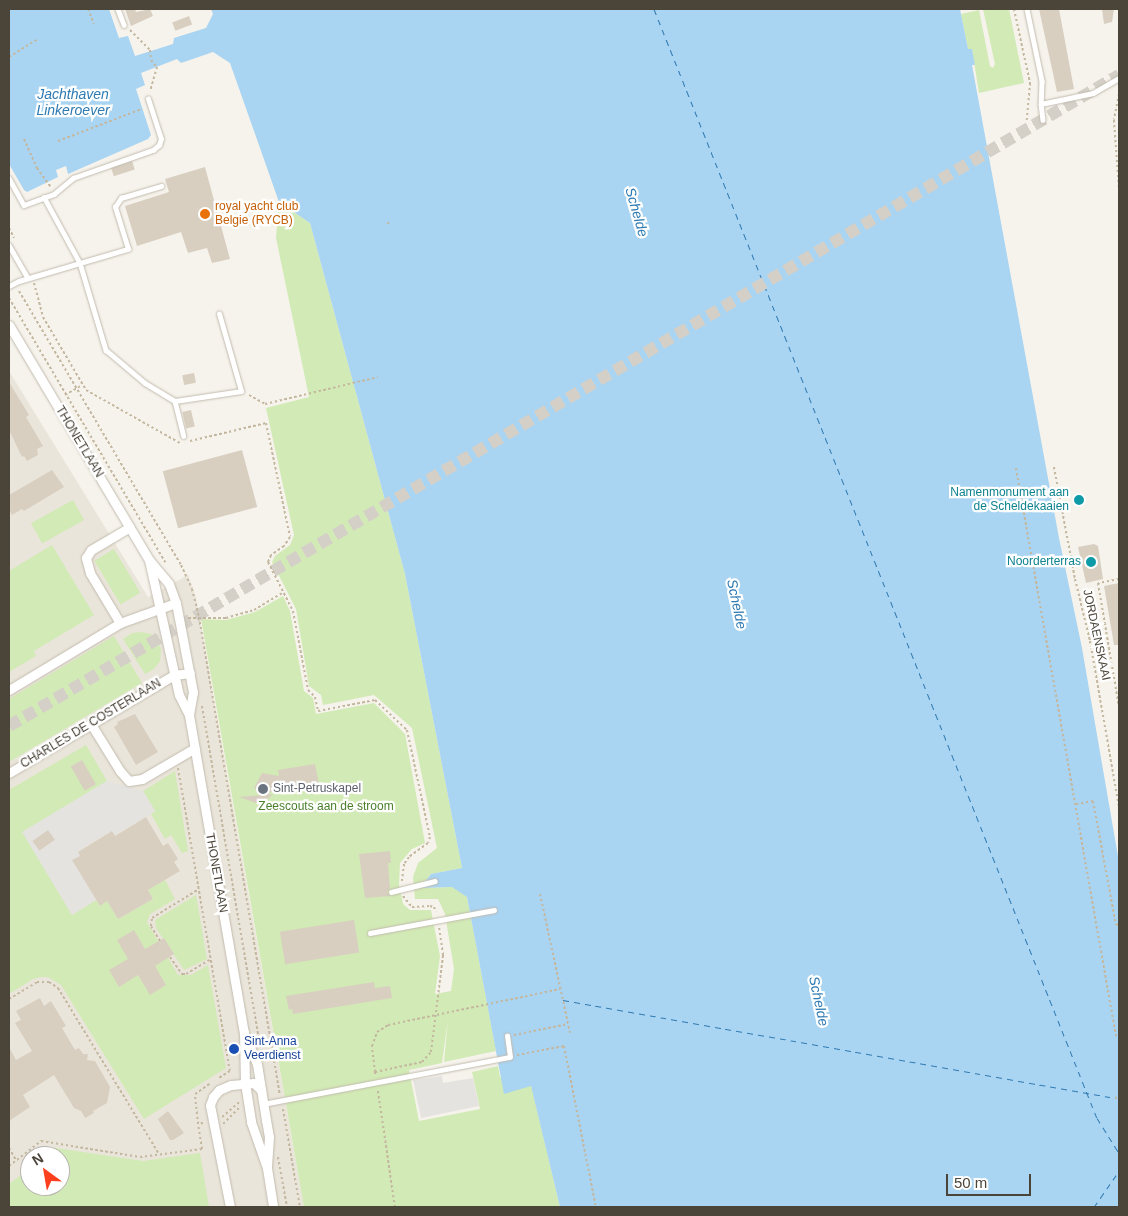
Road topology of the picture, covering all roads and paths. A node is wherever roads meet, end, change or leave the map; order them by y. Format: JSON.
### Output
{"nodes":[{"id":1,"x":88,"y":9,"type":"edge"},
{"id":2,"x":118,"y":9,"type":"edge"},
{"id":3,"x":1014,"y":9,"type":"edge"},
{"id":4,"x":1027,"y":9,"type":"edge"},
{"id":5,"x":94,"y":24,"type":"dead end"},
{"id":6,"x":124,"y":25,"type":"joint"},
{"id":7,"x":38,"y":39,"type":"dead end"},
{"id":8,"x":9,"y":57,"type":"edge"},
{"id":9,"x":1119,"y":78,"type":"edge"},
{"id":10,"x":1119,"y":94,"type":"edge"},
{"id":11,"x":148,"y":99,"type":"joint"},
{"id":12,"x":1041,"y":104,"type":"junction"},
{"id":13,"x":148,"y":108,"type":"junction"},
{"id":14,"x":1027,"y":120,"type":"dead end"},
{"id":15,"x":1043,"y":120,"type":"dead end"},
{"id":16,"x":24,"y":139,"type":"dead end"},
{"id":17,"x":58,"y":141,"type":"dead end"},
{"id":18,"x":9,"y":178,"type":"edge"},
{"id":19,"x":161,"y":186,"type":"dead end"},
{"id":20,"x":1119,"y":190,"type":"edge"},
{"id":21,"x":54,"y":194,"type":"junction"},
{"id":22,"x":44,"y":197,"type":"junction"},
{"id":23,"x":388,"y":222,"type":"dead end"},
{"id":24,"x":389,"y":226,"type":"dead end"},
{"id":25,"x":9,"y":245,"type":"edge"},
{"id":26,"x":80,"y":263,"type":"junction"},
{"id":27,"x":30,"y":277,"type":"junction"},
{"id":28,"x":9,"y":286,"type":"edge"},
{"id":29,"x":219,"y":314,"type":"dead end"},
{"id":30,"x":9,"y":325,"type":"edge"},
{"id":31,"x":378,"y":377,"type":"dead end"},
{"id":32,"x":82,"y":385,"type":"junction"},
{"id":33,"x":241,"y":391,"type":"junction"},
{"id":34,"x":54,"y":401,"type":"junction"},
{"id":35,"x":175,"y":401,"type":"junction"},
{"id":36,"x":184,"y":436,"type":"dead end"},
{"id":37,"x":1054,"y":467,"type":"dead end"},
{"id":38,"x":1016,"y":468,"type":"dead end"},
{"id":39,"x":130,"y":527,"type":"junction"},
{"id":40,"x":149,"y":560,"type":"junction"},
{"id":41,"x":1119,"y":579,"type":"edge"},
{"id":42,"x":284,"y":592,"type":"junction"},
{"id":43,"x":176,"y":603,"type":"junction"},
{"id":44,"x":160,"y":608,"type":"junction"},
{"id":45,"x":181,"y":620,"type":"junction"},
{"id":46,"x":120,"y":623,"type":"junction"},
{"id":47,"x":190,"y":673,"type":"junction"},
{"id":48,"x":174,"y":675,"type":"junction"},
{"id":49,"x":9,"y":690,"type":"edge"},
{"id":50,"x":1119,"y":707,"type":"edge"},
{"id":51,"x":189,"y":715,"type":"junction"},
{"id":52,"x":91,"y":724,"type":"junction"},
{"id":53,"x":195,"y":748,"type":"junction"},
{"id":54,"x":177,"y":758,"type":"junction"},
{"id":55,"x":9,"y":773,"type":"edge"},
{"id":56,"x":1076,"y":804,"type":"junction"},
{"id":57,"x":1119,"y":808,"type":"edge"},
{"id":58,"x":435,"y":881,"type":"dead end"},
{"id":59,"x":199,"y":889,"type":"junction"},
{"id":60,"x":402,"y":890,"type":"junction"},
{"id":61,"x":391,"y":892,"type":"dead end"},
{"id":62,"x":540,"y":894,"type":"dead end"},
{"id":63,"x":494,"y":910,"type":"dead end"},
{"id":64,"x":438,"y":921,"type":"junction"},
{"id":65,"x":1119,"y":924,"type":"edge"},
{"id":66,"x":370,"y":933,"type":"dead end"},
{"id":67,"x":160,"y":940,"type":"dead end"},
{"id":68,"x":170,"y":957,"type":"dead end"},
{"id":69,"x":211,"y":959,"type":"junction"},
{"id":70,"x":560,"y":989,"type":"junction"},
{"id":71,"x":9,"y":999,"type":"edge"},
{"id":72,"x":436,"y":1015,"type":"junction"},
{"id":73,"x":568,"y":1024,"type":"junction"},
{"id":74,"x":244,"y":1032,"type":"junction"},
{"id":75,"x":570,"y":1033,"type":"dead end"},
{"id":76,"x":507,"y":1036,"type":"joint"},
{"id":77,"x":1116,"y":1036,"type":"dead end"},
{"id":78,"x":510,"y":1057,"type":"junction"},
{"id":79,"x":375,"y":1072,"type":"junction"},
{"id":80,"x":245,"y":1083,"type":"junction"},
{"id":81,"x":377,"y":1083,"type":"junction"},
{"id":82,"x":280,"y":1093,"type":"dead end"},
{"id":83,"x":262,"y":1097,"type":"junction"},
{"id":84,"x":1119,"y":1097,"type":"edge"},
{"id":85,"x":1115,"y":1098,"type":"dead end"},
{"id":86,"x":248,"y":1102,"type":"junction"},
{"id":87,"x":198,"y":1124,"type":"junction"},
{"id":88,"x":213,"y":1124,"type":"junction"},
{"id":89,"x":9,"y":1148,"type":"edge"},
{"id":90,"x":159,"y":1154,"type":"junction"},
{"id":91,"x":16,"y":1160,"type":"junction"},
{"id":92,"x":9,"y":1166,"type":"edge"},
{"id":93,"x":267,"y":1168,"type":"junction"},
{"id":94,"x":230,"y":1207,"type":"edge"},
{"id":95,"x":273,"y":1207,"type":"edge"},
{"id":96,"x":395,"y":1207,"type":"edge"},
{"id":97,"x":596,"y":1207,"type":"edge"}],
"edges":[{"from":1,"to":5,"type":"path"},
{"from":2,"to":6,"type":"lane"},
{"from":3,"to":14,"type":"path"},
{"from":4,"to":12,"type":"lane"},
{"from":6,"to":11,"type":"path"},
{"from":7,"to":8,"type":"path"},
{"from":9,"to":12,"type":"lane"},
{"from":10,"to":20,"type":"path"},
{"from":11,"to":13,"type":"lane"},
{"from":12,"to":15,"type":"lane"},
{"from":13,"to":17,"type":"path"},
{"from":13,"to":21,"type":"lane"},
{"from":16,"to":21,"type":"path"},
{"from":18,"to":22,"type":"lane"},
{"from":19,"to":26,"type":"lane"},
{"from":21,"to":22,"type":"lane"},
{"from":22,"to":26,"type":"lane"},
{"from":23,"to":24,"type":"path"},
{"from":25,"to":27,"type":"lane"},
{"from":26,"to":27,"type":"lane"},
{"from":26,"to":35,"type":"lane"},
{"from":27,"to":28,"type":"lane"},
{"from":27,"to":32,"type":"path"},
{"from":29,"to":33,"type":"lane"},
{"from":30,"to":34,"type":"street","name":"THONETLAAN"},
{"from":31,"to":33,"type":"path"},
{"from":32,"to":34,"type":"path"},
{"from":32,"to":42,"type":"path"},
{"from":33,"to":35,"type":"lane"},
{"from":34,"to":39,"type":"street","name":"THONETLAAN"},
{"from":35,"to":36,"type":"lane"},
{"from":37,"to":57,"type":"path","name":"JORDAENSKAAI"},
{"from":38,"to":56,"type":"path"},
{"from":39,"to":40,"type":"street","name":"THONETLAAN"},
{"from":39,"to":46,"type":"street"},
{"from":40,"to":43,"type":"street","name":"THONETLAAN"},
{"from":40,"to":44,"type":"street","name":"THONETLAAN"},
{"from":41,"to":50,"type":"path"},
{"from":42,"to":45,"type":"path"},
{"from":42,"to":60,"type":"path"},
{"from":43,"to":44,"type":"street"},
{"from":43,"to":45,"type":"street","name":"THONETLAAN"},
{"from":44,"to":46,"type":"street"},
{"from":44,"to":48,"type":"street","name":"THONETLAAN"},
{"from":45,"to":47,"type":"street","name":"THONETLAAN"},
{"from":46,"to":49,"type":"street"},
{"from":47,"to":48,"type":"street"},
{"from":47,"to":51,"type":"street","name":"THONETLAAN"},
{"from":48,"to":51,"type":"street","name":"THONETLAAN"},
{"from":48,"to":52,"type":"street","name":"CHARLES DE COSTERLAAN"},
{"from":51,"to":53,"type":"street","name":"THONETLAAN"},
{"from":52,"to":54,"type":"street"},
{"from":52,"to":55,"type":"street","name":"CHARLES DE COSTERLAAN"},
{"from":53,"to":54,"type":"street"},
{"from":53,"to":74,"type":"street","name":"THONETLAAN"},
{"from":54,"to":59,"type":"path"},
{"from":56,"to":65,"type":"path"},
{"from":56,"to":77,"type":"path"},
{"from":58,"to":60,"type":"lane"},
{"from":59,"to":67,"type":"path"},
{"from":59,"to":69,"type":"path"},
{"from":60,"to":61,"type":"lane"},
{"from":60,"to":64,"type":"path"},
{"from":62,"to":70,"type":"path"},
{"from":63,"to":64,"type":"lane"},
{"from":64,"to":66,"type":"lane"},
{"from":64,"to":72,"type":"path"},
{"from":68,"to":69,"type":"path"},
{"from":69,"to":87,"type":"path"},
{"from":70,"to":72,"type":"path"},
{"from":70,"to":73,"type":"path"},
{"from":71,"to":90,"type":"path"},
{"from":72,"to":79,"type":"path"},
{"from":72,"to":79,"type":"path"},
{"from":73,"to":75,"type":"path"},
{"from":73,"to":76,"type":"path"},
{"from":74,"to":80,"type":"street","name":"THONETLAAN"},
{"from":74,"to":83,"type":"street","name":"THONETLAAN"},
{"from":76,"to":78,"type":"lane"},
{"from":78,"to":81,"type":"lane"},
{"from":78,"to":97,"type":"path"},
{"from":79,"to":81,"type":"path"},
{"from":80,"to":83,"type":"street"},
{"from":80,"to":86,"type":"street","name":"THONETLAAN"},
{"from":80,"to":88,"type":"street"},
{"from":81,"to":83,"type":"lane"},
{"from":81,"to":96,"type":"path"},
{"from":82,"to":83,"type":"path"},
{"from":83,"to":93,"type":"street","name":"THONETLAAN"},
{"from":84,"to":85,"type":"path"},
{"from":86,"to":88,"type":"path"},
{"from":86,"to":88,"type":"path"},
{"from":86,"to":93,"type":"street","name":"THONETLAAN"},
{"from":87,"to":88,"type":"path"},
{"from":87,"to":90,"type":"path"},
{"from":88,"to":94,"type":"street"},
{"from":89,"to":91,"type":"path"},
{"from":90,"to":91,"type":"path"},
{"from":91,"to":92,"type":"path"},
{"from":93,"to":95,"type":"street","name":"THONETLAAN"}]}
